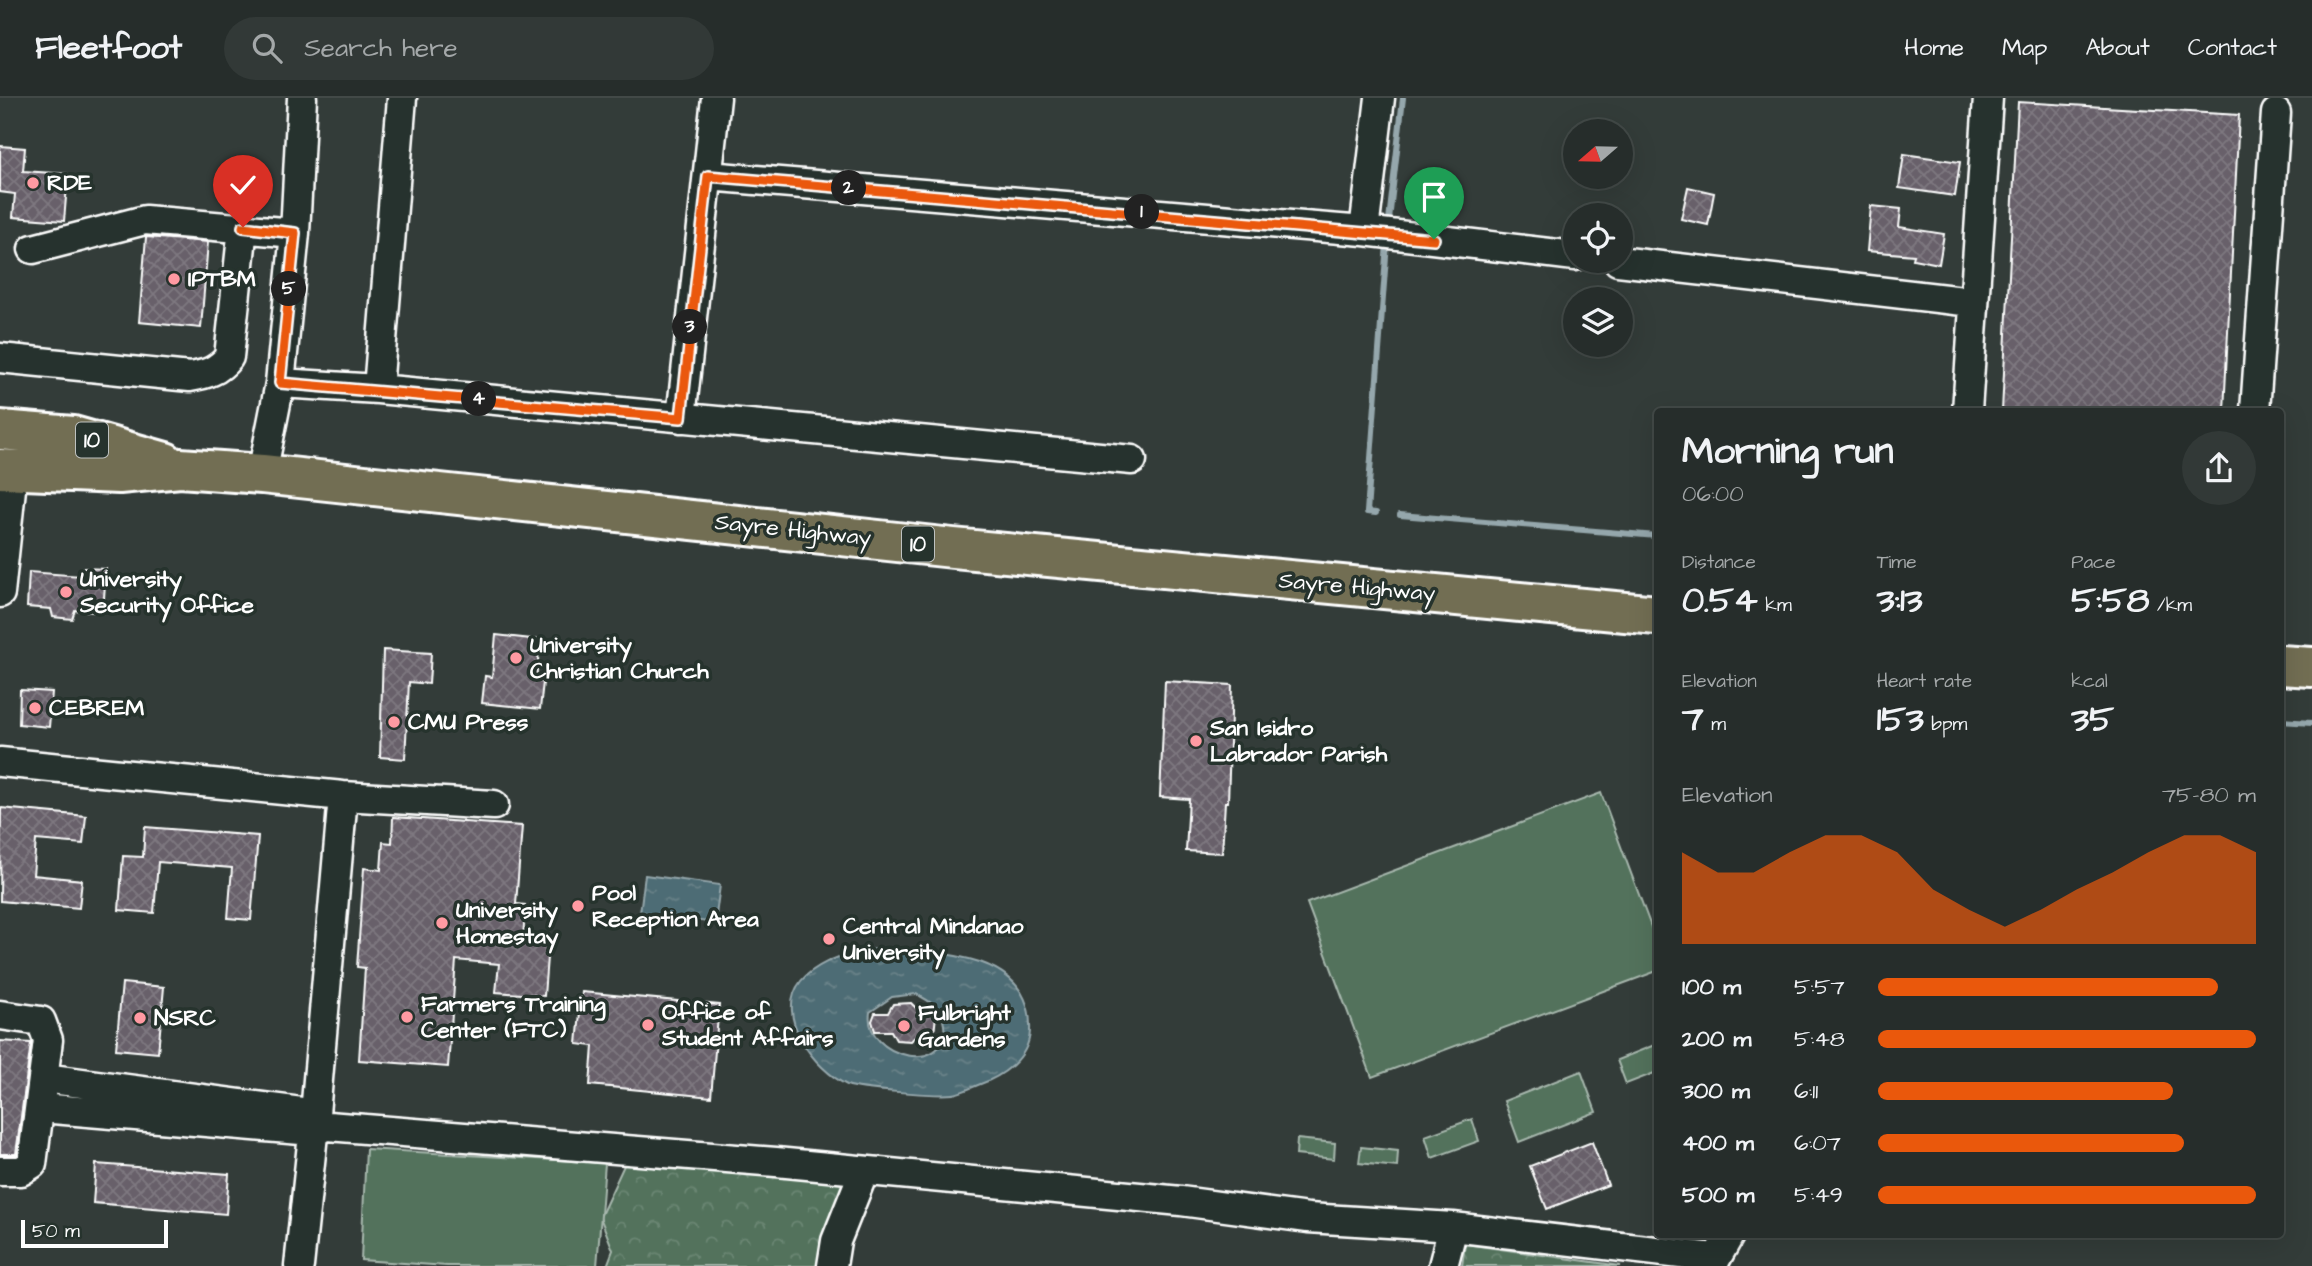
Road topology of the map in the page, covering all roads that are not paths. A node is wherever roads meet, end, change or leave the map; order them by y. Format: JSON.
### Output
{"nodes":[{"id":1,"x":302,"y":98,"type":"edge"},
{"id":2,"x":402,"y":98,"type":"edge"},
{"id":3,"x":716,"y":98,"type":"edge"},
{"id":4,"x":1380,"y":98,"type":"edge"},
{"id":5,"x":1987,"y":98,"type":"edge"},
{"id":6,"x":2276,"y":113,"type":"dead end"},
{"id":7,"x":708,"y":176,"type":"junction"},
{"id":8,"x":243,"y":227,"type":"junction"},
{"id":9,"x":1364,"y":231,"type":"junction"},
{"id":10,"x":295,"y":233,"type":"junction"},
{"id":11,"x":33,"y":248,"type":"dead end"},
{"id":12,"x":1563,"y":255,"type":"edge"},
{"id":13,"x":1633,"y":263,"type":"edge"},
{"id":14,"x":1972,"y":302,"type":"junction"},
{"id":15,"x":0,"y":358,"type":"edge"},
{"id":16,"x":280,"y":383,"type":"junction"},
{"id":17,"x":378,"y":390,"type":"junction"},
{"id":18,"x":1967,"y":408,"type":"edge"},
{"id":19,"x":2255,"y":408,"type":"edge"},
{"id":20,"x":681,"y":418,"type":"junction"},
{"id":21,"x":0,"y":430,"type":"edge"},
{"id":22,"x":43,"y":433,"type":"junction"},
{"id":23,"x":1132,"y":460,"type":"dead end"},
{"id":24,"x":180,"y":468,"type":"junction"},
{"id":25,"x":18,"y":470,"type":"edge"},
{"id":26,"x":262,"y":474,"type":"junction"},
{"id":27,"x":0,"y":593,"type":"edge"},
{"id":28,"x":1654,"y":615,"type":"edge"},
{"id":29,"x":2284,"y":665,"type":"edge"},
{"id":30,"x":2312,"y":667,"type":"edge"},
{"id":31,"x":0,"y":762,"type":"edge"},
{"id":32,"x":343,"y":796,"type":"junction"},
{"id":33,"x":494,"y":806,"type":"dead end"},
{"id":34,"x":0,"y":1016,"type":"edge"},
{"id":35,"x":44,"y":1078,"type":"junction"},
{"id":36,"x":41,"y":1108,"type":"junction"},
{"id":37,"x":319,"y":1123,"type":"junction"},
{"id":38,"x":0,"y":1171,"type":"edge"},
{"id":39,"x":864,"y":1171,"type":"junction"},
{"id":40,"x":1453,"y":1227,"type":"junction"},
{"id":41,"x":1728,"y":1238,"type":"edge"},
{"id":42,"x":1713,"y":1262,"type":"edge"},
{"id":43,"x":299,"y":1266,"type":"edge"},
{"id":44,"x":832,"y":1266,"type":"edge"},
{"id":45,"x":1443,"y":1266,"type":"edge"}],
"edges":[{"from":1,"to":10,"type":"street"},
{"from":2,"to":17,"type":"street"},
{"from":3,"to":7,"type":"street"},
{"from":4,"to":9,"type":"street"},
{"from":5,"to":14,"type":"street"},
{"from":6,"to":19,"type":"street"},
{"from":7,"to":9,"type":"street"},
{"from":7,"to":20,"type":"street"},
{"from":8,"to":10,"type":"street"},
{"from":8,"to":11,"type":"street"},
{"from":8,"to":15,"type":"street"},
{"from":9,"to":12,"type":"street"},
{"from":10,"to":16,"type":"street"},
{"from":13,"to":14,"type":"street"},
{"from":14,"to":18,"type":"street"},
{"from":16,"to":17,"type":"street"},
{"from":16,"to":26,"type":"street"},
{"from":17,"to":20,"type":"street"},
{"from":20,"to":23,"type":"street"},
{"from":21,"to":22,"type":"highway","name":"Sayre Highway","number":"10"},
{"from":22,"to":24,"type":"highway","name":"Sayre Highway","number":"10"},
{"from":22,"to":25,"type":"highway"},
{"from":24,"to":25,"type":"highway","name":"Sayre Highway","number":"10"},
{"from":24,"to":26,"type":"highway","name":"Sayre Highway","number":"10"},
{"from":25,"to":27,"type":"street"},
{"from":26,"to":28,"type":"highway","name":"Sayre Highway","number":"10"},
{"from":29,"to":30,"type":"highway"},
{"from":31,"to":32,"type":"street"},
{"from":32,"to":33,"type":"street"},
{"from":32,"to":37,"type":"street"},
{"from":34,"to":35,"type":"street"},
{"from":35,"to":36,"type":"street"},
{"from":35,"to":37,"type":"street"},
{"from":36,"to":37,"type":"street"},
{"from":36,"to":38,"type":"street"},
{"from":37,"to":39,"type":"street"},
{"from":37,"to":43,"type":"street"},
{"from":39,"to":40,"type":"street"},
{"from":39,"to":44,"type":"street"},
{"from":40,"to":42,"type":"street"},
{"from":40,"to":45,"type":"street"},
{"from":41,"to":42,"type":"street"}]}
